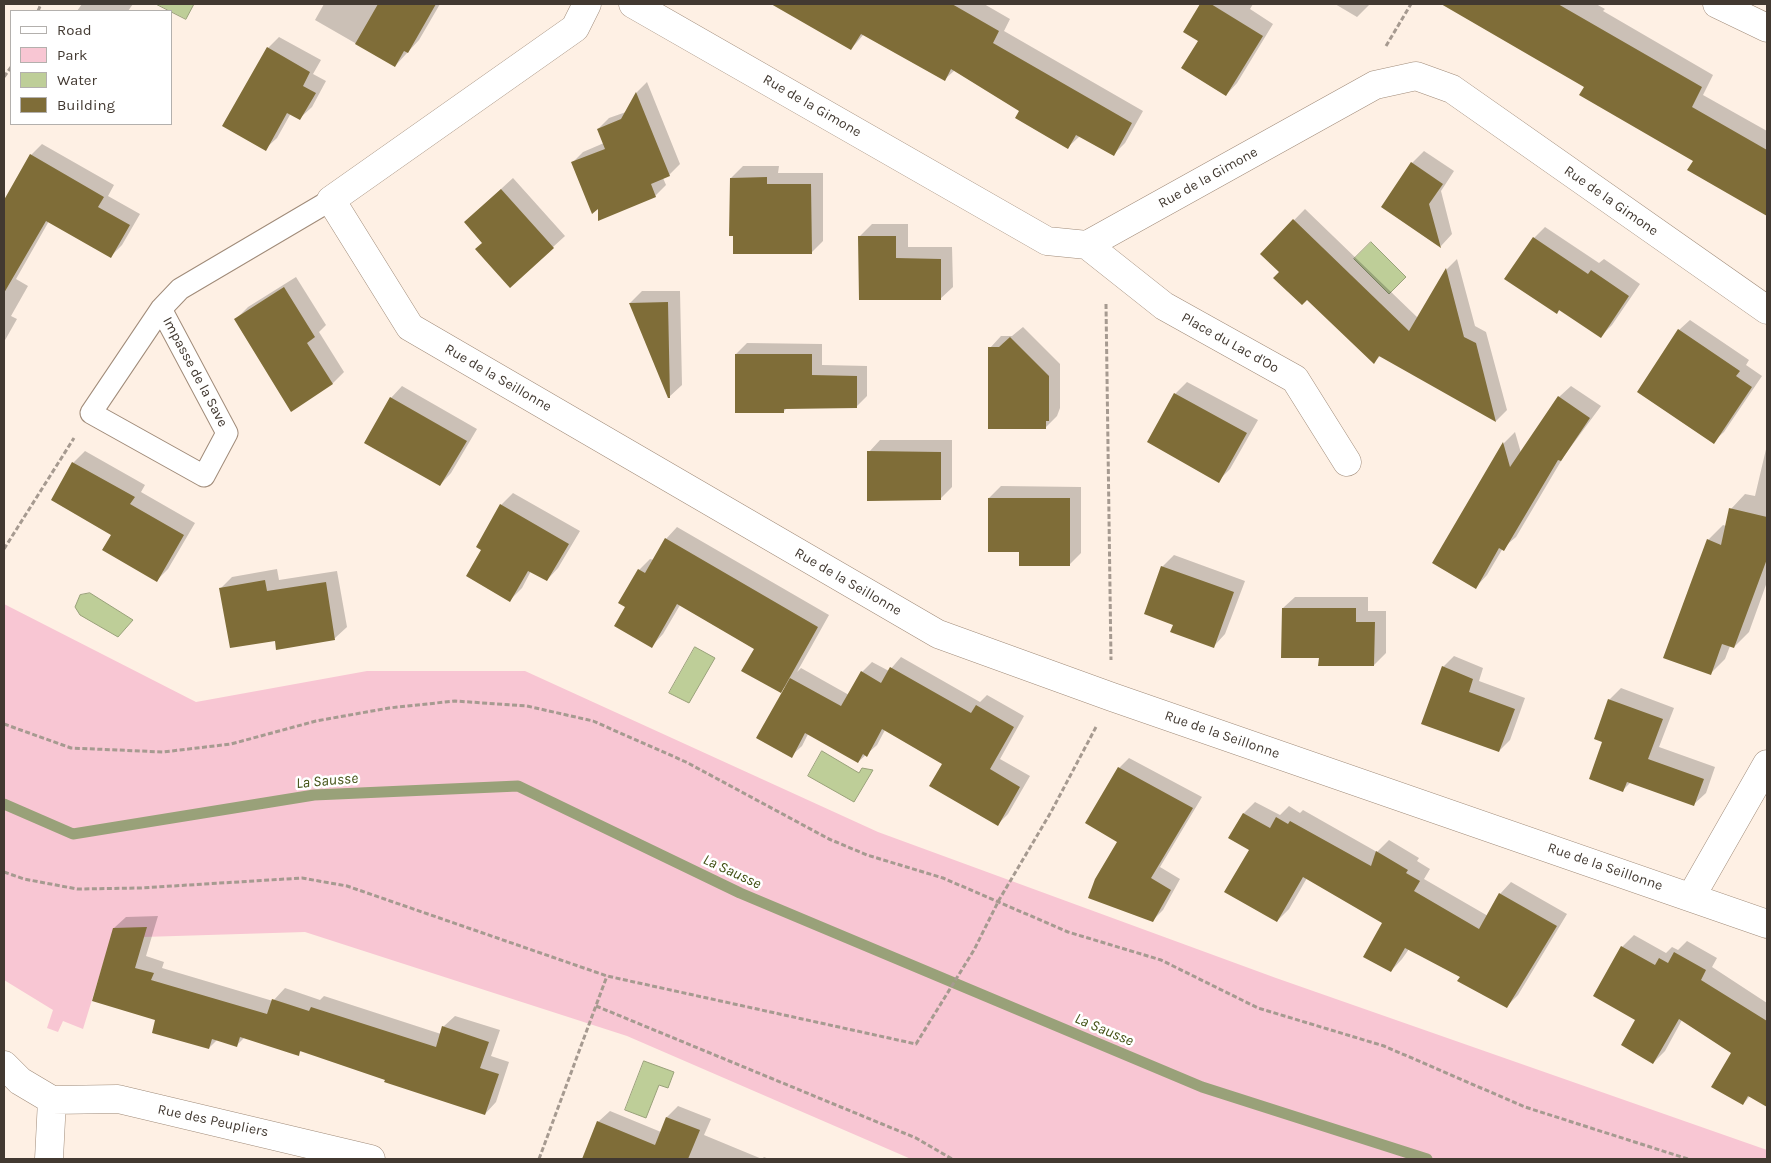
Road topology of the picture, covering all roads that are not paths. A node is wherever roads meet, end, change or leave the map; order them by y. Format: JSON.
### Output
{"nodes":[{"id":1,"x":587,"y":4,"type":"edge"},
{"id":2,"x":633,"y":4,"type":"edge"},
{"id":3,"x":1717,"y":4,"type":"edge"},
{"id":4,"x":1767,"y":28,"type":"edge"},
{"id":5,"x":331,"y":200,"type":"junction"},
{"id":6,"x":1088,"y":245,"type":"junction"},
{"id":7,"x":160,"y":309,"type":"junction"},
{"id":8,"x":1767,"y":310,"type":"edge"},
{"id":9,"x":1347,"y":462,"type":"dead end"},
{"id":10,"x":1767,"y":764,"type":"edge"},
{"id":11,"x":1691,"y":897,"type":"junction"},
{"id":12,"x":1767,"y":924,"type":"edge"},
{"id":13,"x":4,"y":1065,"type":"edge"},
{"id":14,"x":52,"y":1100,"type":"junction"},
{"id":15,"x":49,"y":1159,"type":"edge"},
{"id":16,"x":371,"y":1159,"type":"edge"}],
"edges":[{"from":1,"to":5,"type":"street"},
{"from":2,"to":6,"type":"street","name":"Rue de la Gimone"},
{"from":3,"to":4,"type":"street"},
{"from":5,"to":7,"type":"lane","name":"Impasse de la Save"},
{"from":5,"to":11,"type":"street","name":"Rue de la Seillonne"},
{"from":6,"to":8,"type":"street","name":"Rue de la Gimone"},
{"from":6,"to":9,"type":"street","name":"Place du Lac d'Oo"},
{"from":7,"to":7,"type":"lane","name":"Impasse de la Save"},
{"from":10,"to":11,"type":"street"},
{"from":11,"to":12,"type":"street","name":"Rue de la Seillonne"},
{"from":13,"to":14,"type":"street"},
{"from":14,"to":15,"type":"street"},
{"from":14,"to":16,"type":"street","name":"Rue des Peupliers"}]}
